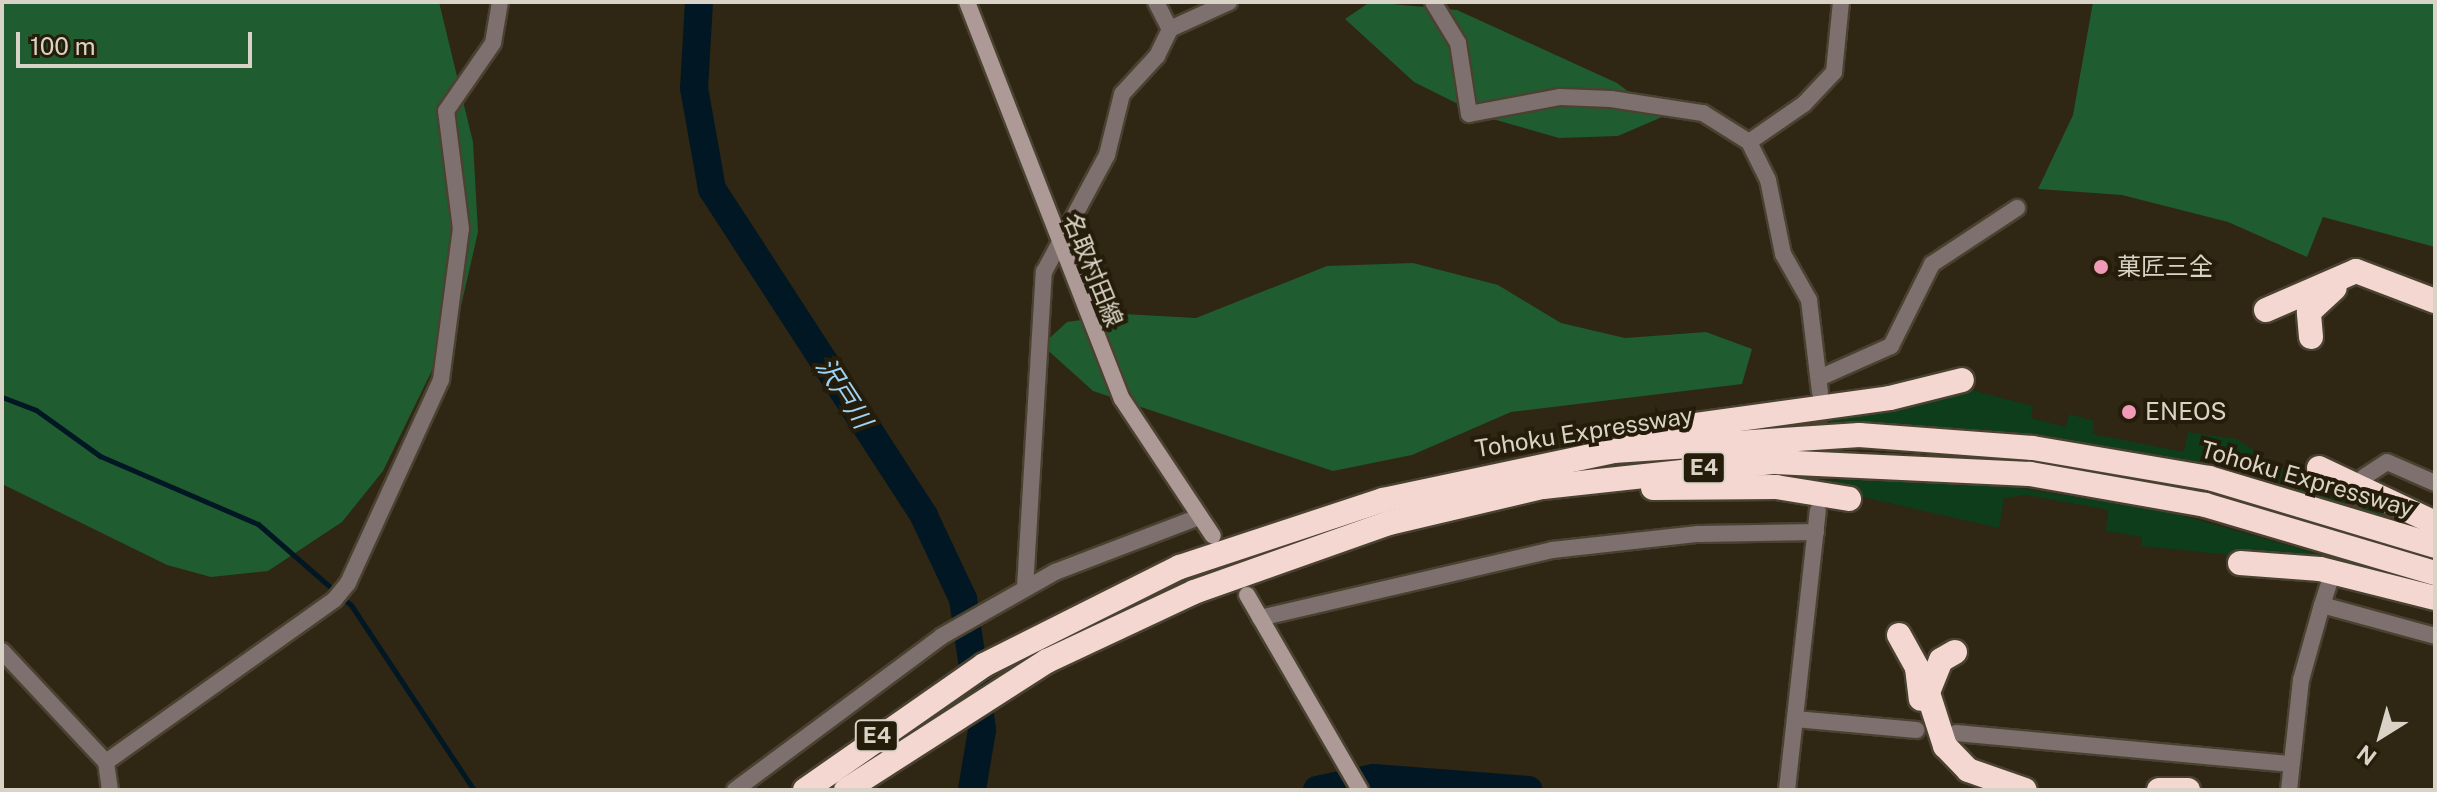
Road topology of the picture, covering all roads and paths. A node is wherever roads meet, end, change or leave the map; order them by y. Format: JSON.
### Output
{"nodes":[{"id":1,"x":500,"y":2,"type":"edge"},
{"id":2,"x":967,"y":2,"type":"edge"},
{"id":3,"x":1156,"y":2,"type":"edge"},
{"id":4,"x":1229,"y":2,"type":"edge"},
{"id":5,"x":1433,"y":2,"type":"edge"},
{"id":6,"x":1841,"y":2,"type":"edge"},
{"id":7,"x":1170,"y":29,"type":"junction"},
{"id":8,"x":1749,"y":142,"type":"junction"},
{"id":9,"x":2017,"y":208,"type":"dead end"},
{"id":10,"x":1056,"y":243,"type":"junction"},
{"id":11,"x":2435,"y":301,"type":"edge"},
{"id":12,"x":2266,"y":310,"type":"dead end"},
{"id":13,"x":2435,"y":310,"type":"edge"},
{"id":14,"x":2311,"y":337,"type":"dead end"},
{"id":15,"x":1962,"y":380,"type":"dead end"},
{"id":16,"x":2319,"y":468,"type":"dead end"},
{"id":17,"x":2364,"y":477,"type":"dead end"},
{"id":18,"x":2435,"y":483,"type":"edge"},
{"id":19,"x":1849,"y":499,"type":"dead end"},
{"id":20,"x":1818,"y":511,"type":"tunnel mouth"},
{"id":21,"x":1386,"y":512,"type":"junction"},
{"id":22,"x":1199,"y":517,"type":"junction"},
{"id":23,"x":2435,"y":523,"type":"edge"},
{"id":24,"x":1816,"y":532,"type":"junction"},
{"id":25,"x":1213,"y":536,"type":"dead end"},
{"id":26,"x":2435,"y":546,"type":"edge"},
{"id":27,"x":2240,"y":563,"type":"dead end"},
{"id":28,"x":2435,"y":573,"type":"edge"},
{"id":29,"x":2329,"y":584,"type":"tunnel mouth"},
{"id":30,"x":1025,"y":588,"type":"junction"},
{"id":31,"x":1247,"y":595,"type":"dead end"},
{"id":32,"x":2435,"y":598,"type":"edge"},
{"id":33,"x":2322,"y":605,"type":"junction"},
{"id":34,"x":1260,"y":618,"type":"junction"},
{"id":35,"x":1899,"y":635,"type":"dead end"},
{"id":36,"x":2435,"y":636,"type":"edge"},
{"id":37,"x":2,"y":651,"type":"edge"},
{"id":38,"x":1955,"y":652,"type":"dead end"},
{"id":39,"x":1795,"y":719,"type":"junction"},
{"id":40,"x":1917,"y":730,"type":"dead end"},
{"id":41,"x":1956,"y":733,"type":"dead end"},
{"id":42,"x":106,"y":762,"type":"junction"},
{"id":43,"x":2292,"y":764,"type":"junction"},
{"id":44,"x":110,"y":790,"type":"edge"},
{"id":45,"x":735,"y":790,"type":"edge"},
{"id":46,"x":805,"y":790,"type":"edge"},
{"id":47,"x":846,"y":790,"type":"edge"},
{"id":48,"x":1360,"y":790,"type":"edge"},
{"id":49,"x":1787,"y":790,"type":"edge"},
{"id":50,"x":1987,"y":790,"type":"edge"},
{"id":51,"x":2025,"y":790,"type":"edge"},
{"id":52,"x":2159,"y":790,"type":"edge"},
{"id":53,"x":2188,"y":790,"type":"edge"},
{"id":54,"x":2289,"y":790,"type":"edge"}],
"edges":[{"from":1,"to":42,"type":"street"},
{"from":2,"to":10,"type":"main road","name":"名取村田線"},
{"from":3,"to":7,"type":"street"},
{"from":4,"to":7,"type":"street"},
{"from":5,"to":8,"type":"street"},
{"from":6,"to":8,"type":"street"},
{"from":7,"to":10,"type":"street"},
{"from":8,"to":9,"type":"street"},
{"from":10,"to":22,"type":"main road","name":"名取村田線"},
{"from":10,"to":30,"type":"street"},
{"from":11,"to":12,"type":"highway"},
{"from":13,"to":14,"type":"highway"},
{"from":15,"to":21,"type":"highway"},
{"from":16,"to":23,"type":"highway"},
{"from":17,"to":18,"type":"street"},
{"from":19,"to":21,"type":"highway"},
{"from":20,"to":24,"type":"street"},
{"from":21,"to":26,"type":"highway","name":"Tohoku Expressway","number":"E4"},
{"from":21,"to":28,"type":"highway","name":"Tohoku Expressway","number":"E4"},
{"from":21,"to":46,"type":"highway","name":"Tohoku Expressway","number":"E4"},
{"from":21,"to":47,"type":"highway","name":"Tohoku Expressway","number":"E4"},
{"from":22,"to":25,"type":"main road","name":"名取村田線"},
{"from":22,"to":30,"type":"street"},
{"from":24,"to":34,"type":"street"},
{"from":24,"to":39,"type":"street"},
{"from":27,"to":32,"type":"highway"},
{"from":29,"to":33,"type":"street"},
{"from":30,"to":45,"type":"street"},
{"from":31,"to":34,"type":"main road"},
{"from":33,"to":36,"type":"street"},
{"from":33,"to":43,"type":"street"},
{"from":34,"to":48,"type":"main road"},
{"from":35,"to":50,"type":"highway"},
{"from":37,"to":42,"type":"street"},
{"from":38,"to":51,"type":"highway"},
{"from":39,"to":40,"type":"street"},
{"from":39,"to":49,"type":"street"},
{"from":41,"to":43,"type":"street"},
{"from":42,"to":44,"type":"street"},
{"from":43,"to":54,"type":"street"},
{"from":52,"to":53,"type":"highway"}]}
